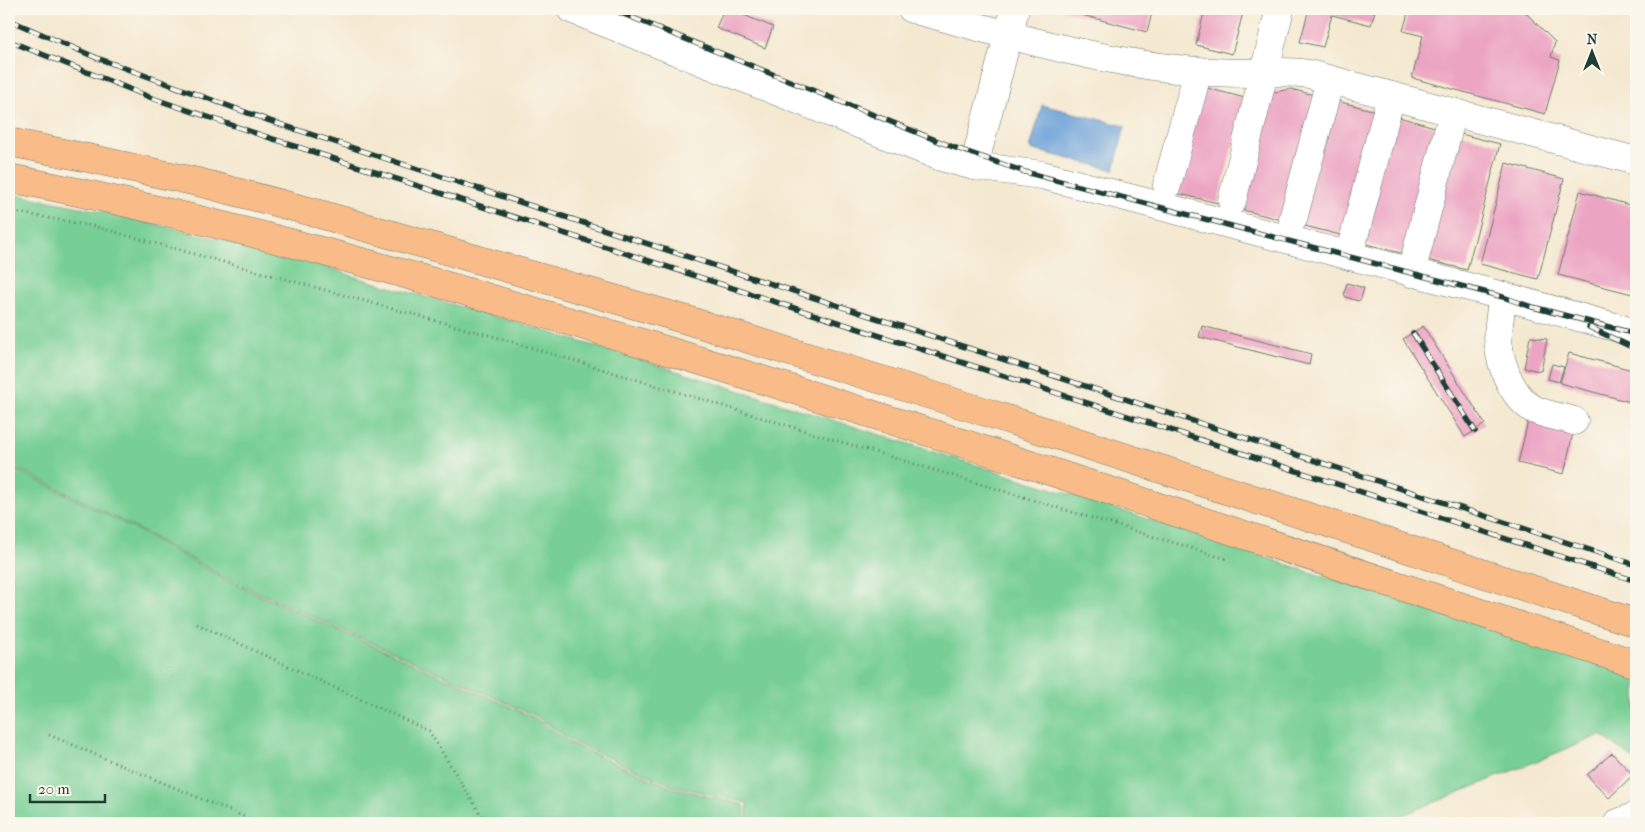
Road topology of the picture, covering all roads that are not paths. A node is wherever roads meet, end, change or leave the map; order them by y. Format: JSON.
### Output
{"nodes":[{"id":1,"x":571,"y":9,"type":"edge"},
{"id":2,"x":912,"y":9,"type":"edge"},
{"id":3,"x":1016,"y":9,"type":"edge"},
{"id":4,"x":1280,"y":9,"type":"edge"},
{"id":5,"x":1008,"y":34,"type":"junction"},
{"id":6,"x":1198,"y":71,"type":"junction"},
{"id":7,"x":1265,"y":72,"type":"junction"},
{"id":8,"x":1330,"y":80,"type":"junction"},
{"id":9,"x":1391,"y":96,"type":"junction"},
{"id":10,"x":1452,"y":112,"type":"junction"},
{"id":11,"x":9,"y":142,"type":"edge"},
{"id":12,"x":1636,"y":161,"type":"edge"},
{"id":13,"x":974,"y":166,"type":"junction"},
{"id":14,"x":9,"y":178,"type":"edge"},
{"id":15,"x":1167,"y":186,"type":"dead end"},
{"id":16,"x":1232,"y":201,"type":"dead end"},
{"id":17,"x":1293,"y":219,"type":"dead end"},
{"id":18,"x":1349,"y":256,"type":"junction"},
{"id":19,"x":1411,"y":272,"type":"junction"},
{"id":20,"x":1504,"y":296,"type":"junction"},
{"id":21,"x":1636,"y":332,"type":"edge"},
{"id":22,"x":1574,"y":421,"type":"dead end"},
{"id":23,"x":1636,"y":623,"type":"edge"},
{"id":24,"x":1636,"y":664,"type":"edge"},
{"id":25,"x":1636,"y":816,"type":"edge"},
{"id":26,"x":1618,"y":823,"type":"edge"}],
"edges":[{"from":1,"to":13,"type":"street"},
{"from":2,"to":5,"type":"street"},
{"from":3,"to":5,"type":"street"},
{"from":4,"to":7,"type":"street"},
{"from":5,"to":6,"type":"street"},
{"from":5,"to":13,"type":"street"},
{"from":6,"to":7,"type":"street"},
{"from":6,"to":15,"type":"street"},
{"from":7,"to":8,"type":"street"},
{"from":7,"to":16,"type":"street"},
{"from":8,"to":9,"type":"street"},
{"from":8,"to":17,"type":"street"},
{"from":9,"to":10,"type":"street"},
{"from":9,"to":18,"type":"street"},
{"from":10,"to":12,"type":"street"},
{"from":10,"to":19,"type":"street"},
{"from":11,"to":23,"type":"highway"},
{"from":13,"to":18,"type":"street"},
{"from":14,"to":24,"type":"highway"},
{"from":18,"to":19,"type":"street"},
{"from":19,"to":20,"type":"street"},
{"from":20,"to":21,"type":"street"},
{"from":20,"to":22,"type":"street"},
{"from":25,"to":26,"type":"street"}]}
